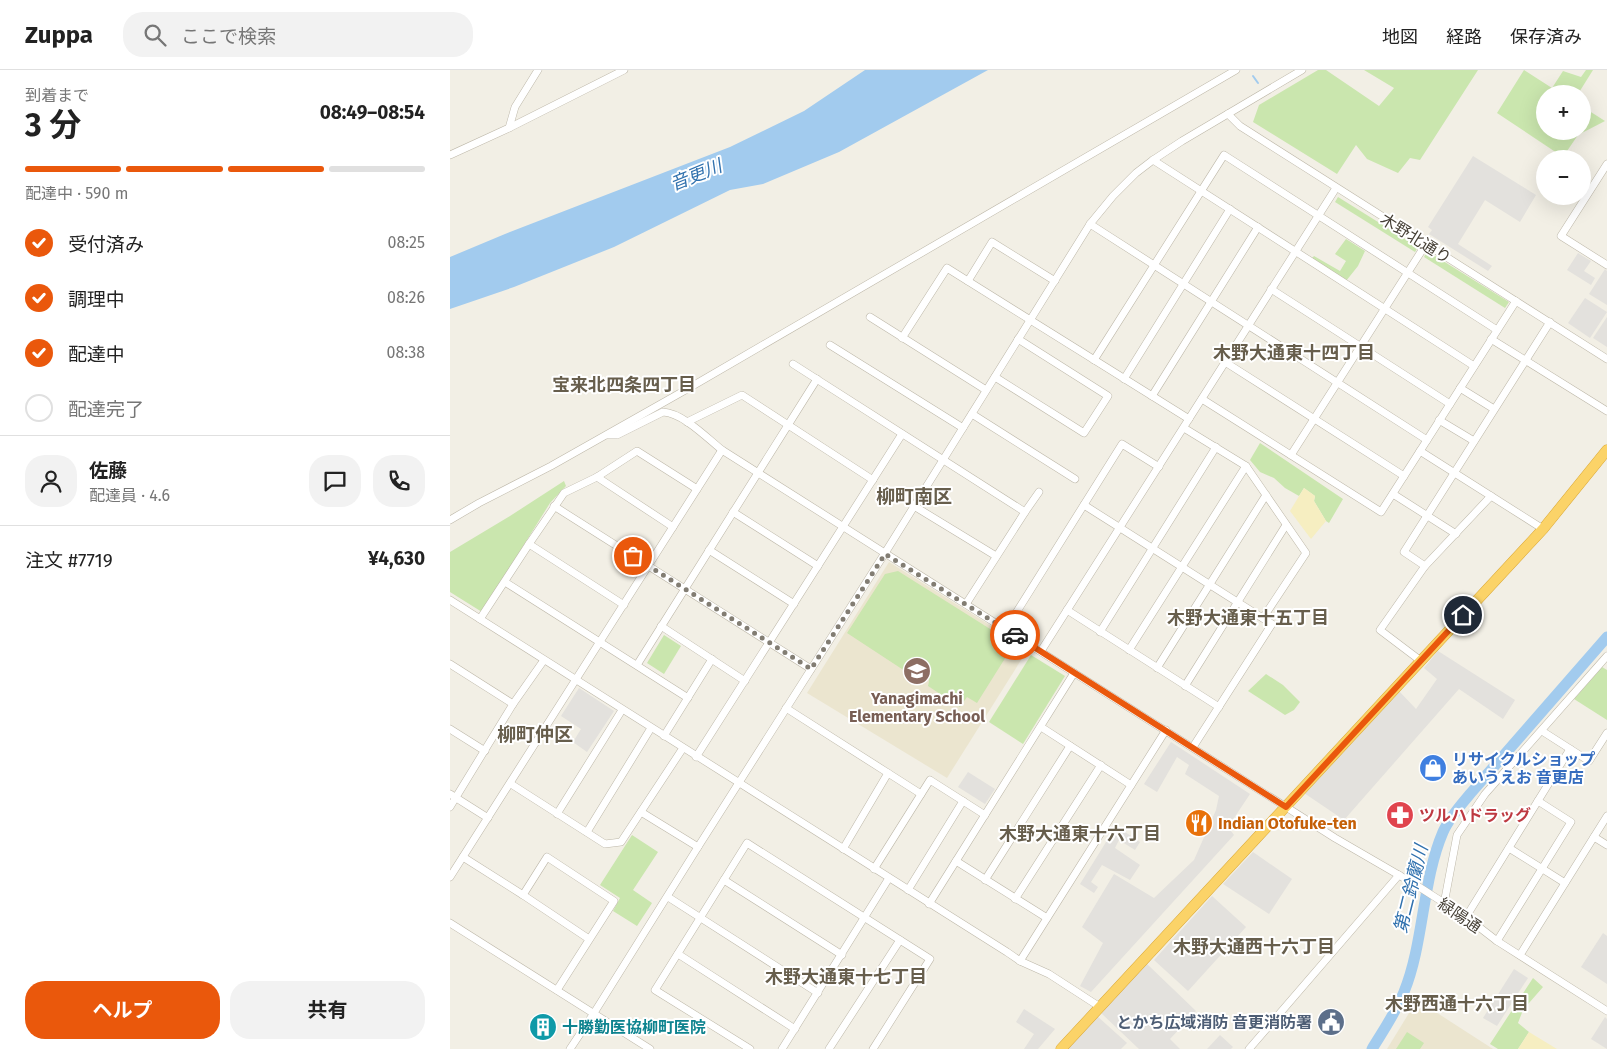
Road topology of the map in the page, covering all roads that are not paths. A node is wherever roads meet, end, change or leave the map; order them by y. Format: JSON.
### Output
{"nodes":[{"id":1,"x":538,"y":70,"type":"edge"},
{"id":2,"x":624,"y":70,"type":"edge"},
{"id":3,"x":1236,"y":70,"type":"edge"},
{"id":4,"x":1302,"y":70,"type":"edge"},
{"id":5,"x":1228,"y":114,"type":"junction"},
{"id":6,"x":509,"y":128,"type":"junction"},
{"id":7,"x":450,"y":155,"type":"edge"},
{"id":8,"x":1153,"y":160,"type":"junction"},
{"id":9,"x":1607,"y":164,"type":"edge"},
{"id":10,"x":1336,"y":188,"type":"junction"},
{"id":11,"x":1201,"y":191,"type":"junction"},
{"id":12,"x":1230,"y":209,"type":"junction"},
{"id":13,"x":1318,"y":215,"type":"junction"},
{"id":14,"x":1090,"y":224,"type":"junction"},
{"id":15,"x":1258,"y":227,"type":"junction"},
{"id":16,"x":1426,"y":244,"type":"junction"},
{"id":17,"x":1295,"y":251,"type":"junction"},
{"id":18,"x":1154,"y":265,"type":"junction"},
{"id":19,"x":1607,"y":265,"type":"edge"},
{"id":20,"x":1408,"y":272,"type":"junction"},
{"id":21,"x":968,"y":281,"type":"junction"},
{"id":22,"x":1055,"y":282,"type":"junction"},
{"id":23,"x":1184,"y":284,"type":"junction"},
{"id":24,"x":1271,"y":289,"type":"junction"},
{"id":25,"x":1516,"y":301,"type":"junction"},
{"id":26,"x":1211,"y":302,"type":"junction"},
{"id":27,"x":1385,"y":308,"type":"junction"},
{"id":28,"x":870,"y":317,"type":"dead end"},
{"id":29,"x":1030,"y":320,"type":"junction"},
{"id":30,"x":1550,"y":322,"type":"junction"},
{"id":31,"x":1248,"y":325,"type":"junction"},
{"id":32,"x":1497,"y":330,"type":"junction"},
{"id":33,"x":902,"y":338,"type":"junction"},
{"id":34,"x":1018,"y":339,"type":"junction"},
{"id":35,"x":1491,"y":339,"type":"junction"},
{"id":36,"x":830,"y":345,"type":"dead end"},
{"id":37,"x":1361,"y":346,"type":"junction"},
{"id":38,"x":1607,"y":359,"type":"edge"},
{"id":39,"x":1094,"y":360,"type":"junction"},
{"id":40,"x":1525,"y":360,"type":"junction"},
{"id":41,"x":1225,"y":362,"type":"junction"},
{"id":42,"x":793,"y":364,"type":"dead end"},
{"id":43,"x":1474,"y":366,"type":"junction"},
{"id":44,"x":995,"y":377,"type":"junction"},
{"id":45,"x":817,"y":379,"type":"junction"},
{"id":46,"x":1124,"y":379,"type":"junction"},
{"id":47,"x":1338,"y":383,"type":"junction"},
{"id":48,"x":1460,"y":388,"type":"junction"},
{"id":49,"x":986,"y":390,"type":"junction"},
{"id":50,"x":1152,"y":396,"type":"junction"},
{"id":51,"x":1202,"y":399,"type":"junction"},
{"id":52,"x":1450,"y":404,"type":"junction"},
{"id":53,"x":1494,"y":409,"type":"junction"},
{"id":54,"x":1607,"y":411,"type":"edge"},
{"id":55,"x":972,"y":414,"type":"junction"},
{"id":56,"x":1314,"y":419,"type":"junction"},
{"id":57,"x":1189,"y":420,"type":"junction"},
{"id":58,"x":1439,"y":420,"type":"junction"},
{"id":59,"x":687,"y":422,"type":"junction"},
{"id":60,"x":788,"y":425,"type":"junction"},
{"id":61,"x":963,"y":428,"type":"junction"},
{"id":62,"x":1184,"y":428,"type":"junction"},
{"id":63,"x":902,"y":434,"type":"junction"},
{"id":64,"x":608,"y":435,"type":"junction"},
{"id":65,"x":1427,"y":440,"type":"junction"},
{"id":66,"x":1474,"y":441,"type":"junction"},
{"id":67,"x":1216,"y":448,"type":"junction"},
{"id":68,"x":722,"y":450,"type":"junction"},
{"id":69,"x":1607,"y":450,"type":"edge"},
{"id":70,"x":1420,"y":451,"type":"junction"},
{"id":71,"x":1292,"y":455,"type":"junction"},
{"id":72,"x":943,"y":460,"type":"junction"},
{"id":73,"x":1246,"y":466,"type":"junction"},
{"id":74,"x":1158,"y":467,"type":"junction"},
{"id":75,"x":758,"y":472,"type":"junction"},
{"id":76,"x":1454,"y":473,"type":"junction"},
{"id":77,"x":1404,"y":476,"type":"junction"},
{"id":78,"x":597,"y":477,"type":"junction"},
{"id":79,"x":1076,"y":479,"type":"dead end"},
{"id":80,"x":873,"y":480,"type":"junction"},
{"id":81,"x":696,"y":489,"type":"junction"},
{"id":82,"x":1038,"y":492,"type":"dead end"},
{"id":83,"x":1393,"y":494,"type":"junction"},
{"id":84,"x":1266,"y":496,"type":"junction"},
{"id":85,"x":1491,"y":496,"type":"junction"},
{"id":86,"x":1084,"y":505,"type":"junction"},
{"id":87,"x":554,"y":506,"type":"junction"},
{"id":88,"x":914,"y":506,"type":"junction"},
{"id":89,"x":733,"y":512,"type":"junction"},
{"id":90,"x":1025,"y":512,"type":"junction"},
{"id":91,"x":1427,"y":516,"type":"junction"},
{"id":92,"x":450,"y":520,"type":"edge"},
{"id":93,"x":1286,"y":525,"type":"junction"},
{"id":94,"x":673,"y":527,"type":"junction"},
{"id":95,"x":843,"y":527,"type":"junction"},
{"id":96,"x":1119,"y":528,"type":"junction"},
{"id":97,"x":1543,"y":529,"type":"junction"},
{"id":98,"x":1456,"y":534,"type":"junction"},
{"id":99,"x":529,"y":544,"type":"junction"},
{"id":100,"x":1152,"y":548,"type":"junction"},
{"id":101,"x":709,"y":550,"type":"junction"},
{"id":102,"x":885,"y":554,"type":"junction"},
{"id":103,"x":996,"y":556,"type":"junction"},
{"id":104,"x":649,"y":566,"type":"junction"},
{"id":105,"x":818,"y":566,"type":"junction"},
{"id":106,"x":1425,"y":566,"type":"junction"},
{"id":107,"x":1182,"y":567,"type":"junction"},
{"id":108,"x":505,"y":582,"type":"junction"},
{"id":109,"x":1210,"y":584,"type":"junction"},
{"id":110,"x":684,"y":589,"type":"junction"},
{"id":111,"x":450,"y":600,"type":"edge"},
{"id":112,"x":1238,"y":602,"type":"junction"},
{"id":113,"x":794,"y":604,"type":"junction"},
{"id":114,"x":966,"y":604,"type":"junction"},
{"id":115,"x":624,"y":605,"type":"junction"},
{"id":116,"x":1066,"y":610,"type":"junction"},
{"id":117,"x":1263,"y":618,"type":"junction"},
{"id":118,"x":480,"y":619,"type":"junction"},
{"id":119,"x":661,"y":626,"type":"junction"},
{"id":120,"x":1006,"y":629,"type":"junction"},
{"id":121,"x":1100,"y":632,"type":"junction"},
{"id":122,"x":601,"y":642,"type":"junction"},
{"id":123,"x":769,"y":643,"type":"junction"},
{"id":124,"x":1129,"y":650,"type":"junction"},
{"id":125,"x":1041,"y":651,"type":"junction"},
{"id":126,"x":1607,"y":656,"type":"edge"},
{"id":127,"x":712,"y":659,"type":"junction"},
{"id":128,"x":544,"y":660,"type":"junction"},
{"id":129,"x":1421,"y":661,"type":"junction"},
{"id":130,"x":450,"y":664,"type":"edge"},
{"id":131,"x":636,"y":665,"type":"junction"},
{"id":132,"x":1157,"y":668,"type":"junction"},
{"id":133,"x":811,"y":669,"type":"junction"},
{"id":134,"x":1074,"y":673,"type":"junction"},
{"id":135,"x":576,"y":680,"type":"junction"},
{"id":136,"x":745,"y":681,"type":"junction"},
{"id":137,"x":1185,"y":686,"type":"junction"},
{"id":138,"x":688,"y":698,"type":"junction"},
{"id":139,"x":514,"y":704,"type":"junction"},
{"id":140,"x":1219,"y":707,"type":"junction"},
{"id":141,"x":786,"y":708,"type":"junction"},
{"id":142,"x":622,"y":710,"type":"junction"},
{"id":143,"x":1040,"y":727,"type":"junction"},
{"id":144,"x":651,"y":728,"type":"junction"},
{"id":145,"x":450,"y":729,"type":"edge"},
{"id":146,"x":1166,"y":730,"type":"junction"},
{"id":147,"x":1542,"y":731,"type":"junction"},
{"id":148,"x":1607,"y":734,"type":"edge"},
{"id":149,"x":664,"y":736,"type":"junction"},
{"id":150,"x":1070,"y":746,"type":"junction"},
{"id":151,"x":1193,"y":747,"type":"junction"},
{"id":152,"x":682,"y":748,"type":"junction"},
{"id":153,"x":1570,"y":749,"type":"junction"},
{"id":154,"x":485,"y":751,"type":"junction"},
{"id":155,"x":696,"y":757,"type":"junction"},
{"id":156,"x":1101,"y":765,"type":"junction"},
{"id":157,"x":888,"y":773,"type":"junction"},
{"id":158,"x":510,"y":784,"type":"junction"},
{"id":159,"x":738,"y":784,"type":"junction"},
{"id":160,"x":1131,"y":785,"type":"junction"},
{"id":161,"x":922,"y":794,"type":"junction"},
{"id":162,"x":453,"y":796,"type":"edge"},
{"id":163,"x":963,"y":801,"type":"junction"},
{"id":164,"x":1538,"y":801,"type":"junction"},
{"id":165,"x":450,"y":807,"type":"edge"},
{"id":166,"x":1286,"y":807,"type":"junction"},
{"id":167,"x":641,"y":812,"type":"junction"},
{"id":168,"x":557,"y":814,"type":"junction"},
{"id":169,"x":985,"y":815,"type":"junction"},
{"id":170,"x":1607,"y":816,"type":"edge"},
{"id":171,"x":488,"y":818,"type":"junction"},
{"id":172,"x":586,"y":832,"type":"junction"},
{"id":173,"x":1594,"y":837,"type":"junction"},
{"id":174,"x":1607,"y":845,"type":"edge"},
{"id":175,"x":698,"y":847,"type":"junction"},
{"id":176,"x":1509,"y":848,"type":"junction"},
{"id":177,"x":843,"y":849,"type":"junction"},
{"id":178,"x":463,"y":857,"type":"junction"},
{"id":179,"x":956,"y":861,"type":"junction"},
{"id":180,"x":874,"y":869,"type":"junction"},
{"id":181,"x":1542,"y":869,"type":"junction"},
{"id":182,"x":1399,"y":875,"type":"junction"},
{"id":183,"x":450,"y":877,"type":"edge"},
{"id":184,"x":889,"y":878,"type":"junction"},
{"id":185,"x":724,"y":880,"type":"junction"},
{"id":186,"x":985,"y":880,"type":"junction"},
{"id":187,"x":1565,"y":883,"type":"junction"},
{"id":188,"x":908,"y":890,"type":"junction"},
{"id":189,"x":523,"y":895,"type":"junction"},
{"id":190,"x":668,"y":897,"type":"junction"},
{"id":191,"x":1015,"y":899,"type":"junction"},
{"id":192,"x":1442,"y":902,"type":"junction"},
{"id":193,"x":929,"y":904,"type":"junction"},
{"id":194,"x":865,"y":917,"type":"junction"},
{"id":195,"x":700,"y":918,"type":"junction"},
{"id":196,"x":1047,"y":918,"type":"junction"},
{"id":197,"x":1466,"y":918,"type":"junction"},
{"id":198,"x":450,"y":923,"type":"edge"},
{"id":199,"x":588,"y":939,"type":"junction"},
{"id":200,"x":900,"y":940,"type":"junction"},
{"id":201,"x":1497,"y":941,"type":"junction"},
{"id":202,"x":678,"y":954,"type":"junction"},
{"id":203,"x":842,"y":955,"type":"junction"},
{"id":204,"x":1520,"y":955,"type":"junction"},
{"id":205,"x":1020,"y":960,"type":"junction"},
{"id":206,"x":556,"y":990,"type":"junction"},
{"id":207,"x":818,"y":992,"type":"junction"},
{"id":208,"x":1100,"y":1007,"type":"junction"},
{"id":209,"x":1607,"y":1011,"type":"edge"},
{"id":210,"x":594,"y":1014,"type":"junction"},
{"id":211,"x":795,"y":1029,"type":"junction"},
{"id":212,"x":570,"y":1049,"type":"edge"},
{"id":213,"x":650,"y":1049,"type":"edge"},
{"id":214,"x":750,"y":1049,"type":"edge"},
{"id":215,"x":782,"y":1049,"type":"edge"},
{"id":216,"x":830,"y":1049,"type":"edge"},
{"id":217,"x":873,"y":1049,"type":"edge"},
{"id":218,"x":1061,"y":1049,"type":"edge"},
{"id":219,"x":1249,"y":1049,"type":"edge"}],
"edges":[{"from":1,"to":6,"type":"street"},
{"from":2,"to":6,"type":"street"},
{"from":3,"to":64,"type":"street"},
{"from":4,"to":5,"type":"street"},
{"from":5,"to":8,"type":"street"},
{"from":5,"to":10,"type":"street","name":"木野北通り"},
{"from":6,"to":7,"type":"street"},
{"from":8,"to":11,"type":"street"},
{"from":8,"to":14,"type":"street"},
{"from":9,"to":19,"type":"street"},
{"from":10,"to":13,"type":"street"},
{"from":10,"to":16,"type":"street","name":"木野北通り"},
{"from":11,"to":12,"type":"street"},
{"from":11,"to":13,"type":"street"},
{"from":11,"to":18,"type":"street"},
{"from":12,"to":15,"type":"street"},
{"from":12,"to":23,"type":"street"},
{"from":13,"to":17,"type":"street"},
{"from":13,"to":20,"type":"street"},
{"from":14,"to":18,"type":"street"},
{"from":14,"to":22,"type":"street"},
{"from":15,"to":17,"type":"street"},
{"from":15,"to":26,"type":"street"},
{"from":16,"to":20,"type":"street"},
{"from":16,"to":25,"type":"street","name":"木野北通り"},
{"from":17,"to":24,"type":"street"},
{"from":17,"to":27,"type":"street"},
{"from":18,"to":23,"type":"street"},
{"from":18,"to":39,"type":"street"},
{"from":20,"to":27,"type":"street"},
{"from":20,"to":32,"type":"street"},
{"from":21,"to":22,"type":"street"},
{"from":21,"to":29,"type":"street"},
{"from":21,"to":33,"type":"street"},
{"from":22,"to":29,"type":"street"},
{"from":23,"to":26,"type":"street"},
{"from":23,"to":46,"type":"street"},
{"from":24,"to":31,"type":"street"},
{"from":24,"to":37,"type":"street"},
{"from":25,"to":30,"type":"street","name":"木野北通り"},
{"from":25,"to":32,"type":"street"},
{"from":26,"to":31,"type":"street"},
{"from":26,"to":50,"type":"street"},
{"from":27,"to":37,"type":"street"},
{"from":27,"to":43,"type":"street"},
{"from":28,"to":33,"type":"street"},
{"from":29,"to":34,"type":"street"},
{"from":29,"to":39,"type":"street"},
{"from":30,"to":38,"type":"street","name":"木野北通り"},
{"from":30,"to":40,"type":"street"},
{"from":31,"to":41,"type":"street"},
{"from":31,"to":47,"type":"street"},
{"from":32,"to":35,"type":"street"},
{"from":33,"to":49,"type":"street"},
{"from":34,"to":44,"type":"street"},
{"from":34,"to":44,"type":"street"},
{"from":35,"to":40,"type":"street"},
{"from":35,"to":43,"type":"street"},
{"from":36,"to":61,"type":"street"},
{"from":37,"to":47,"type":"street"},
{"from":37,"to":52,"type":"street"},
{"from":39,"to":46,"type":"street"},
{"from":40,"to":53,"type":"street"},
{"from":40,"to":54,"type":"street"},
{"from":41,"to":51,"type":"street"},
{"from":41,"to":56,"type":"street"},
{"from":42,"to":45,"type":"street"},
{"from":43,"to":48,"type":"street"},
{"from":44,"to":49,"type":"street"},
{"from":45,"to":60,"type":"street"},
{"from":45,"to":63,"type":"street"},
{"from":46,"to":50,"type":"street"},
{"from":47,"to":56,"type":"street"},
{"from":47,"to":65,"type":"street"},
{"from":48,"to":52,"type":"street"},
{"from":48,"to":53,"type":"street"},
{"from":49,"to":55,"type":"street"},
{"from":50,"to":57,"type":"street"},
{"from":51,"to":57,"type":"street"},
{"from":51,"to":71,"type":"street"},
{"from":52,"to":58,"type":"street"},
{"from":53,"to":66,"type":"street"},
{"from":55,"to":61,"type":"street"},
{"from":55,"to":79,"type":"street"},
{"from":56,"to":71,"type":"street"},
{"from":56,"to":77,"type":"street"},
{"from":57,"to":62,"type":"street"},
{"from":58,"to":65,"type":"street"},
{"from":58,"to":66,"type":"street"},
{"from":59,"to":60,"type":"street"},
{"from":59,"to":64,"type":"street","name":"緑陽通"},
{"from":59,"to":68,"type":"street","name":"緑陽通"},
{"from":60,"to":75,"type":"street"},
{"from":60,"to":80,"type":"street"},
{"from":61,"to":72,"type":"street"},
{"from":62,"to":67,"type":"street"},
{"from":62,"to":74,"type":"street"},
{"from":63,"to":72,"type":"street"},
{"from":63,"to":80,"type":"street"},
{"from":64,"to":92,"type":"street"},
{"from":65,"to":70,"type":"street"},
{"from":66,"to":76,"type":"street"},
{"from":67,"to":73,"type":"street"},
{"from":67,"to":100,"type":"street"},
{"from":68,"to":75,"type":"street","name":"緑陽通"},
{"from":68,"to":81,"type":"street"},
{"from":69,"to":97,"type":"highway"},
{"from":70,"to":76,"type":"street"},
{"from":70,"to":77,"type":"street"},
{"from":71,"to":83,"type":"street"},
{"from":72,"to":88,"type":"street"},
{"from":72,"to":90,"type":"street"},
{"from":73,"to":84,"type":"street"},
{"from":73,"to":107,"type":"street"},
{"from":74,"to":86,"type":"street"},
{"from":74,"to":96,"type":"street"},
{"from":75,"to":89,"type":"street"},
{"from":75,"to":95,"type":"street","name":"緑陽通"},
{"from":76,"to":85,"type":"street"},
{"from":76,"to":91,"type":"street"},
{"from":77,"to":83,"type":"street"},
{"from":78,"to":81,"type":"street"},
{"from":78,"to":87,"type":"street"},
{"from":78,"to":94,"type":"street"},
{"from":80,"to":95,"type":"street"},
{"from":81,"to":94,"type":"street"},
{"from":82,"to":90,"type":"street"},
{"from":83,"to":91,"type":"street"},
{"from":84,"to":93,"type":"street"},
{"from":84,"to":109,"type":"street"},
{"from":85,"to":97,"type":"street"},
{"from":85,"to":98,"type":"street"},
{"from":86,"to":96,"type":"street"},
{"from":86,"to":120,"type":"street"},
{"from":87,"to":99,"type":"street"},
{"from":87,"to":104,"type":"street"},
{"from":88,"to":102,"type":"street"},
{"from":88,"to":103,"type":"street"},
{"from":89,"to":101,"type":"street"},
{"from":89,"to":105,"type":"street"},
{"from":90,"to":103,"type":"street"},
{"from":91,"to":98,"type":"street"},
{"from":91,"to":106,"type":"street"},
{"from":93,"to":112,"type":"street"},
{"from":93,"to":117,"type":"street"},
{"from":94,"to":104,"type":"street"},
{"from":95,"to":102,"type":"street","name":"緑陽通"},
{"from":95,"to":105,"type":"street"},
{"from":96,"to":100,"type":"street"},
{"from":96,"to":116,"type":"street"},
{"from":97,"to":129,"type":"highway"},
{"from":98,"to":106,"type":"street"},
{"from":99,"to":108,"type":"street"},
{"from":99,"to":115,"type":"street"},
{"from":100,"to":107,"type":"street"},
{"from":100,"to":121,"type":"street"},
{"from":101,"to":110,"type":"street"},
{"from":101,"to":113,"type":"street"},
{"from":102,"to":114,"type":"street","name":"緑陽通"},
{"from":102,"to":133,"type":"street"},
{"from":103,"to":114,"type":"street"},
{"from":104,"to":110,"type":"street"},
{"from":104,"to":115,"type":"street"},
{"from":105,"to":113,"type":"street"},
{"from":106,"to":129,"type":"street"},
{"from":107,"to":109,"type":"street"},
{"from":107,"to":124,"type":"street"},
{"from":108,"to":118,"type":"street"},
{"from":108,"to":122,"type":"street"},
{"from":109,"to":112,"type":"street"},
{"from":109,"to":132,"type":"street"},
{"from":110,"to":119,"type":"street"},
{"from":110,"to":123,"type":"street"},
{"from":111,"to":118,"type":"street"},
{"from":112,"to":117,"type":"street"},
{"from":112,"to":137,"type":"street"},
{"from":113,"to":123,"type":"street"},
{"from":114,"to":120,"type":"street","name":"緑陽通"},
{"from":115,"to":122,"type":"street"},
{"from":116,"to":121,"type":"street"},
{"from":116,"to":125,"type":"street"},
{"from":117,"to":140,"type":"street"},
{"from":118,"to":128,"type":"street"},
{"from":119,"to":127,"type":"street"},
{"from":119,"to":131,"type":"street"},
{"from":120,"to":125,"type":"street","name":"緑陽通"},
{"from":121,"to":124,"type":"street"},
{"from":122,"to":131,"type":"street"},
{"from":122,"to":135,"type":"street"},
{"from":123,"to":133,"type":"street"},
{"from":123,"to":136,"type":"street"},
{"from":124,"to":132,"type":"street"},
{"from":125,"to":134,"type":"street","name":"緑陽通"},
{"from":126,"to":147,"type":"street"},
{"from":127,"to":136,"type":"street"},
{"from":127,"to":138,"type":"street"},
{"from":128,"to":135,"type":"street"},
{"from":128,"to":139,"type":"street"},
{"from":129,"to":166,"type":"highway"},
{"from":130,"to":139,"type":"street"},
{"from":131,"to":138,"type":"street"},
{"from":132,"to":137,"type":"street"},
{"from":133,"to":141,"type":"street"},
{"from":134,"to":143,"type":"street"},
{"from":134,"to":146,"type":"street","name":"緑陽通"},
{"from":135,"to":142,"type":"street"},
{"from":135,"to":158,"type":"street"},
{"from":136,"to":155,"type":"street"},
{"from":137,"to":140,"type":"street"},
{"from":138,"to":149,"type":"street"},
{"from":139,"to":154,"type":"street"},
{"from":140,"to":151,"type":"street"},
{"from":141,"to":157,"type":"street"},
{"from":141,"to":159,"type":"street"},
{"from":142,"to":144,"type":"street"},
{"from":142,"to":168,"type":"street"},
{"from":143,"to":150,"type":"street"},
{"from":143,"to":169,"type":"street"},
{"from":144,"to":149,"type":"street"},
{"from":144,"to":172,"type":"street"},
{"from":145,"to":154,"type":"street"},
{"from":146,"to":151,"type":"street","name":"緑陽通"},
{"from":146,"to":160,"type":"street"},
{"from":147,"to":153,"type":"street"},
{"from":147,"to":192,"type":"street"},
{"from":148,"to":153,"type":"street"},
{"from":149,"to":152,"type":"street"},
{"from":150,"to":156,"type":"street"},
{"from":150,"to":186,"type":"street"},
{"from":151,"to":166,"type":"street","name":"緑陽通"},
{"from":152,"to":155,"type":"street"},
{"from":152,"to":167,"type":"street"},
{"from":153,"to":164,"type":"street"},
{"from":154,"to":162,"type":"street"},
{"from":155,"to":159,"type":"street"},
{"from":156,"to":160,"type":"street"},
{"from":156,"to":191,"type":"street"},
{"from":157,"to":161,"type":"street"},
{"from":157,"to":177,"type":"street"},
{"from":158,"to":168,"type":"street"},
{"from":158,"to":171,"type":"street"},
{"from":159,"to":175,"type":"street"},
{"from":159,"to":177,"type":"street"},
{"from":160,"to":196,"type":"street"},
{"from":161,"to":163,"type":"street"},
{"from":161,"to":180,"type":"street"},
{"from":162,"to":165,"type":"street"},
{"from":162,"to":171,"type":"street"},
{"from":163,"to":169,"type":"street"},
{"from":163,"to":188,"type":"street"},
{"from":164,"to":176,"type":"street"},
{"from":164,"to":181,"type":"street"},
{"from":166,"to":182,"type":"street","name":"緑陽通"},
{"from":166,"to":208,"type":"highway"},
{"from":167,"to":172,"type":"street"},
{"from":167,"to":175,"type":"street"},
{"from":168,"to":172,"type":"street"},
{"from":169,"to":179,"type":"street"},
{"from":170,"to":173,"type":"street"},
{"from":171,"to":178,"type":"street"},
{"from":173,"to":174,"type":"street"},
{"from":173,"to":187,"type":"street"},
{"from":175,"to":190,"type":"street"},
{"from":176,"to":181,"type":"street"},
{"from":176,"to":197,"type":"street"},
{"from":177,"to":180,"type":"street"},
{"from":178,"to":183,"type":"street"},
{"from":178,"to":189,"type":"street"},
{"from":179,"to":186,"type":"street"},
{"from":179,"to":193,"type":"street"},
{"from":180,"to":184,"type":"street"},
{"from":181,"to":187,"type":"street"},
{"from":181,"to":201,"type":"street"},
{"from":182,"to":192,"type":"street","name":"緑陽通"},
{"from":182,"to":219,"type":"street"},
{"from":184,"to":188,"type":"street"},
{"from":184,"to":194,"type":"street"},
{"from":185,"to":194,"type":"street"},
{"from":185,"to":195,"type":"street"},
{"from":185,"to":203,"type":"street"},
{"from":186,"to":191,"type":"street"},
{"from":187,"to":204,"type":"street"},
{"from":188,"to":193,"type":"street"},
{"from":189,"to":199,"type":"street"},
{"from":189,"to":199,"type":"street"},
{"from":190,"to":195,"type":"street"},
{"from":190,"to":210,"type":"street"},
{"from":191,"to":196,"type":"street"},
{"from":192,"to":197,"type":"street","name":"緑陽通"},
{"from":193,"to":205,"type":"street"},
{"from":194,"to":200,"type":"street"},
{"from":194,"to":203,"type":"street"},
{"from":195,"to":202,"type":"street"},
{"from":195,"to":207,"type":"street"},
{"from":196,"to":205,"type":"street"},
{"from":197,"to":201,"type":"street","name":"緑陽通"},
{"from":198,"to":206,"type":"street"},
{"from":199,"to":206,"type":"street"},
{"from":200,"to":216,"type":"street"},
{"from":200,"to":217,"type":"street"},
{"from":201,"to":204,"type":"street","name":"緑陽通"},
{"from":202,"to":211,"type":"street"},
{"from":202,"to":214,"type":"street"},
{"from":203,"to":207,"type":"street"},
{"from":204,"to":209,"type":"street","name":"緑陽通"},
{"from":205,"to":208,"type":"street"},
{"from":206,"to":210,"type":"street"},
{"from":207,"to":211,"type":"street"},
{"from":208,"to":218,"type":"highway"},
{"from":210,"to":212,"type":"street"},
{"from":210,"to":213,"type":"street"},
{"from":211,"to":215,"type":"street"}]}
